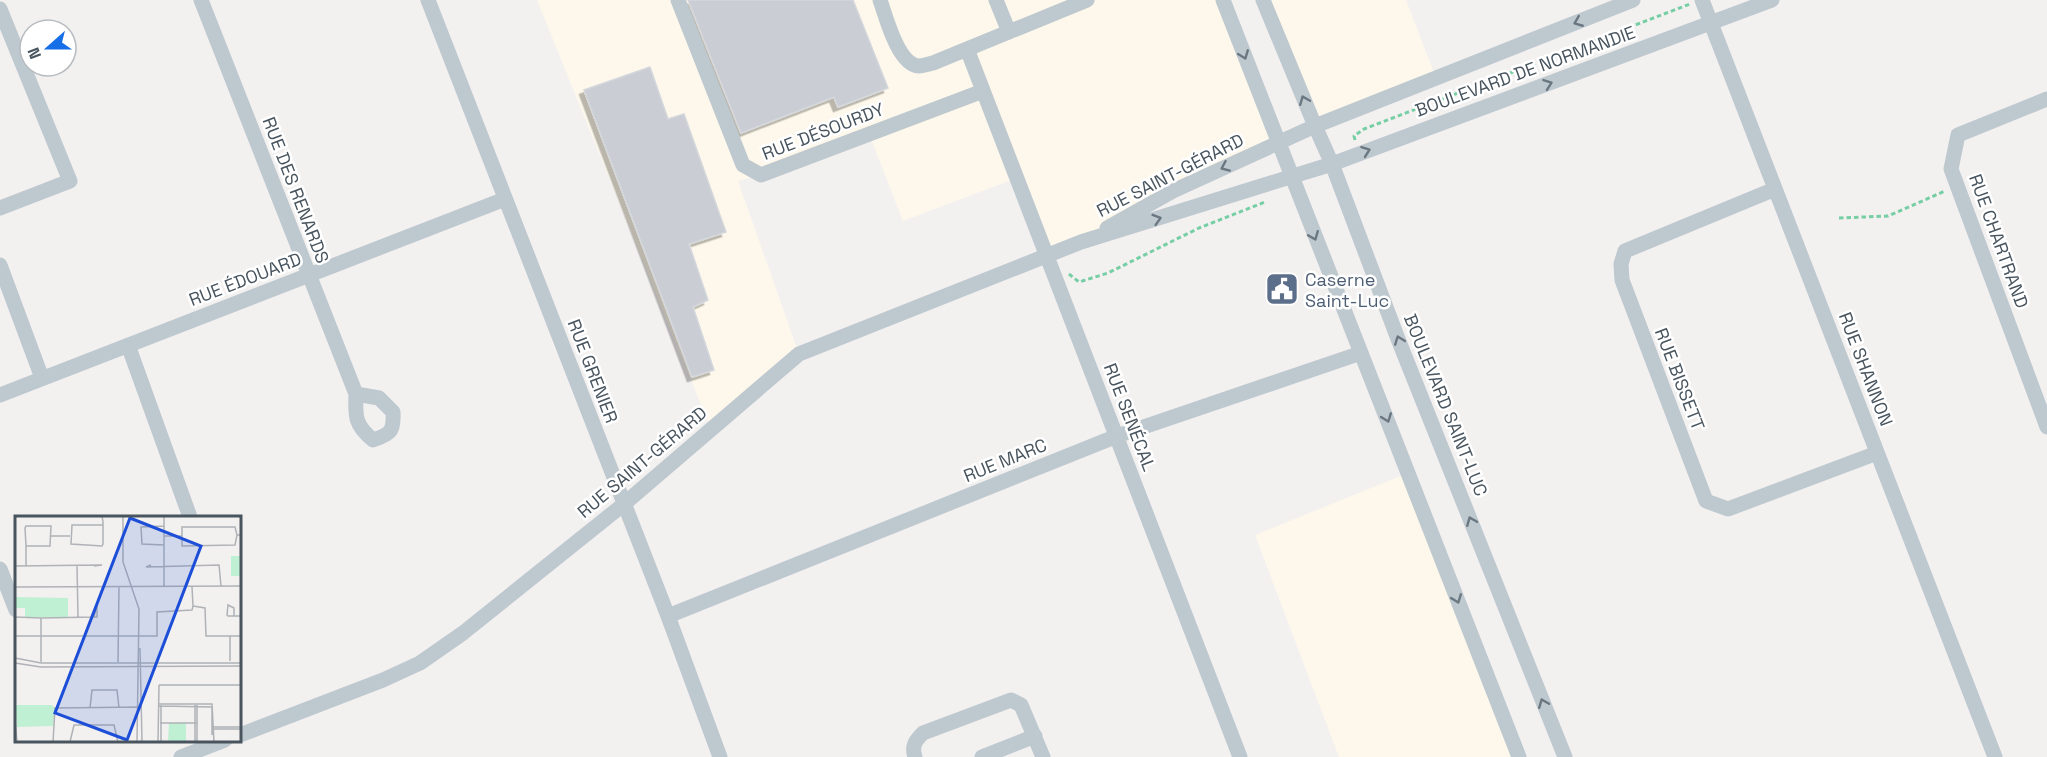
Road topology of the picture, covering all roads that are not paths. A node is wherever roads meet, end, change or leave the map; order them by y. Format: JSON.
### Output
{"nodes":[{"id":1,"x":201,"y":0,"type":"edge"},
{"id":2,"x":428,"y":0,"type":"edge"},
{"id":3,"x":678,"y":0,"type":"edge"},
{"id":4,"x":880,"y":0,"type":"edge"},
{"id":5,"x":996,"y":0,"type":"edge"},
{"id":6,"x":1087,"y":0,"type":"edge"},
{"id":7,"x":1223,"y":0,"type":"edge"},
{"id":8,"x":1263,"y":0,"type":"edge"},
{"id":9,"x":1632,"y":0,"type":"edge"},
{"id":10,"x":1701,"y":0,"type":"edge"},
{"id":11,"x":1772,"y":0,"type":"edge"},
{"id":12,"x":0,"y":9,"type":"edge"},
{"id":13,"x":1711,"y":23,"type":"junction"},
{"id":14,"x":1009,"y":32,"type":"junction"},
{"id":15,"x":967,"y":49,"type":"junction"},
{"id":16,"x":983,"y":91,"type":"junction"},
{"id":17,"x":2047,"y":99,"type":"edge"},
{"id":18,"x":1314,"y":126,"type":"junction"},
{"id":19,"x":1278,"y":143,"type":"junction"},
{"id":20,"x":1332,"y":164,"type":"junction"},
{"id":21,"x":1290,"y":177,"type":"junction"},
{"id":22,"x":1775,"y":189,"type":"junction"},
{"id":23,"x":505,"y":199,"type":"junction"},
{"id":24,"x":0,"y":208,"type":"edge"},
{"id":25,"x":1081,"y":242,"type":"junction"},
{"id":26,"x":1047,"y":255,"type":"junction"},
{"id":27,"x":0,"y":265,"type":"edge"},
{"id":28,"x":309,"y":275,"type":"junction"},
{"id":29,"x":128,"y":345,"type":"junction"},
{"id":30,"x":1361,"y":352,"type":"junction"},
{"id":31,"x":42,"y":378,"type":"junction"},
{"id":32,"x":356,"y":394,"type":"dead end"},
{"id":33,"x":0,"y":395,"type":"edge"},
{"id":34,"x":2047,"y":427,"type":"edge"},
{"id":35,"x":1117,"y":436,"type":"junction"},
{"id":36,"x":1877,"y":453,"type":"junction"},
{"id":37,"x":624,"y":504,"type":"junction"},
{"id":38,"x":190,"y":516,"type":"edge"},
{"id":39,"x":0,"y":569,"type":"edge"},
{"id":40,"x":15,"y":607,"type":"edge"},
{"id":41,"x":668,"y":616,"type":"junction"},
{"id":42,"x":242,"y":734,"type":"edge"},
{"id":43,"x":1035,"y":736,"type":"junction"},
{"id":44,"x":222,"y":742,"type":"edge"},
{"id":45,"x":1994,"y":755,"type":"edge"},
{"id":46,"x":181,"y":757,"type":"edge"},
{"id":47,"x":720,"y":757,"type":"edge"},
{"id":48,"x":915,"y":757,"type":"edge"},
{"id":49,"x":982,"y":757,"type":"edge"},
{"id":50,"x":1043,"y":757,"type":"edge"},
{"id":51,"x":1240,"y":757,"type":"edge"},
{"id":52,"x":1519,"y":757,"type":"edge"},
{"id":53,"x":1565,"y":757,"type":"edge"}],
"edges":[{"from":1,"to":28,"type":"street","name":"RUE DES RENARDS"},
{"from":2,"to":23,"type":"street","name":"RUE GRENIER"},
{"from":3,"to":16,"type":"street","name":"RUE DÉSOURDY"},
{"from":4,"to":15,"type":"street"},
{"from":5,"to":14,"type":"street"},
{"from":6,"to":14,"type":"street"},
{"from":7,"to":19,"type":"street","one_way":true},
{"from":18,"to":8,"type":"street","name":"BOULEVARD SAINT-LUC","one_way":true},
{"from":9,"to":18,"type":"street","name":"BOULEVARD DE NORMANDIE","one_way":true},
{"from":10,"to":13,"type":"street","name":"RUE SHANNON"},
{"from":11,"to":13,"type":"street","name":"BOULEVARD DE NORMANDIE"},
{"from":12,"to":24,"type":"street"},
{"from":20,"to":13,"type":"street","name":"BOULEVARD DE NORMANDIE","one_way":true},
{"from":13,"to":22,"type":"street","name":"RUE SHANNON"},
{"from":14,"to":15,"type":"street"},
{"from":15,"to":16,"type":"street","name":"RUE SENÉCAL"},
{"from":16,"to":26,"type":"street","name":"RUE SENÉCAL"},
{"from":17,"to":34,"type":"street","name":"RUE CHARTRAND"},
{"from":18,"to":19,"type":"street","name":"BOULEVARD DE NORMANDIE"},
{"from":18,"to":20,"type":"street","name":"BOULEVARD SAINT-LUC"},
{"from":19,"to":21,"type":"street"},
{"from":19,"to":25,"type":"street","name":"RUE SAINT-GÉRARD","one_way":true},
{"from":20,"to":21,"type":"street","name":"BOULEVARD DE NORMANDIE"},
{"from":53,"to":20,"type":"street","name":"BOULEVARD SAINT-LUC","one_way":true},
{"from":25,"to":21,"type":"street","name":"RUE SAINT-GÉRARD","one_way":true},
{"from":21,"to":30,"type":"street","one_way":true},
{"from":22,"to":36,"type":"street","name":"RUE SHANNON"},
{"from":22,"to":36,"type":"street","name":"RUE BISSETT"},
{"from":23,"to":28,"type":"street","name":"RUE ÉDOUARD"},
{"from":23,"to":37,"type":"street","name":"RUE GRENIER"},
{"from":25,"to":26,"type":"street","name":"RUE SAINT-GÉRARD"},
{"from":26,"to":35,"type":"street","name":"RUE SENÉCAL"},
{"from":26,"to":37,"type":"street","name":"RUE SAINT-GÉRARD"},
{"from":27,"to":31,"type":"street"},
{"from":28,"to":29,"type":"street","name":"RUE ÉDOUARD"},
{"from":28,"to":32,"type":"street","name":"RUE DES RENARDS"},
{"from":29,"to":31,"type":"street","name":"RUE ÉDOUARD"},
{"from":29,"to":38,"type":"street"},
{"from":30,"to":35,"type":"street","name":"RUE MARC"},
{"from":30,"to":52,"type":"street","one_way":true},
{"from":31,"to":33,"type":"street","name":"RUE ÉDOUARD"},
{"from":35,"to":41,"type":"street","name":"RUE MARC"},
{"from":35,"to":51,"type":"street","name":"RUE SENÉCAL"},
{"from":36,"to":45,"type":"street","name":"RUE SHANNON"},
{"from":37,"to":41,"type":"street","name":"RUE GRENIER"},
{"from":37,"to":42,"type":"street","name":"RUE SAINT-GÉRARD"},
{"from":39,"to":40,"type":"street"},
{"from":41,"to":47,"type":"street","name":"RUE GRENIER"},
{"from":43,"to":48,"type":"street"},
{"from":43,"to":49,"type":"street"},
{"from":43,"to":50,"type":"street"},
{"from":44,"to":46,"type":"street"}]}
